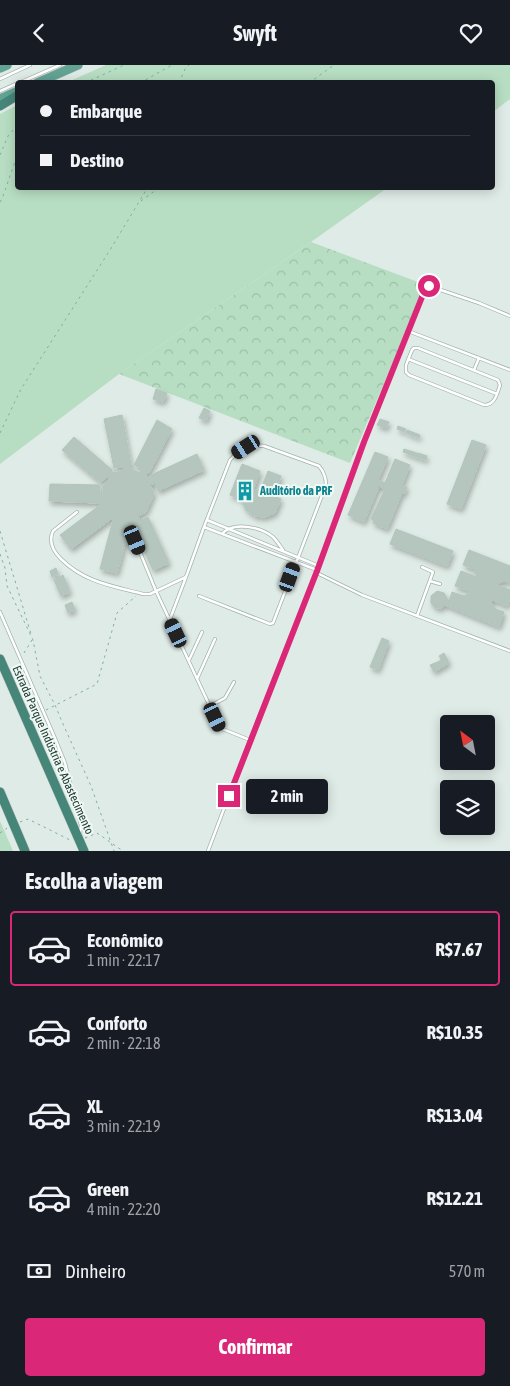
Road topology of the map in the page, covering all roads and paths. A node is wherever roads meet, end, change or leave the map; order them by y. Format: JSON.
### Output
{"nodes":[{"id":1,"x":7,"y":65,"type":"edge"},
{"id":2,"x":30,"y":65,"type":"edge"},
{"id":3,"x":60,"y":65,"type":"edge"},
{"id":4,"x":78,"y":65,"type":"edge"},
{"id":5,"x":124,"y":65,"type":"edge"},
{"id":6,"x":172,"y":65,"type":"edge"},
{"id":7,"x":189,"y":65,"type":"edge"},
{"id":8,"x":334,"y":65,"type":"edge"},
{"id":9,"x":0,"y":68,"type":"edge"},
{"id":10,"x":0,"y":79,"type":"edge"},
{"id":11,"x":25,"y":80,"type":"edge"},
{"id":12,"x":44,"y":80,"type":"edge"},
{"id":13,"x":92,"y":80,"type":"edge"},
{"id":14,"x":145,"y":80,"type":"edge"},
{"id":15,"x":180,"y":80,"type":"edge"},
{"id":16,"x":313,"y":80,"type":"edge"},
{"id":17,"x":15,"y":84,"type":"edge"},
{"id":18,"x":0,"y":91,"type":"edge"},
{"id":19,"x":15,"y":94,"type":"edge"},
{"id":20,"x":15,"y":95,"type":"edge"},
{"id":21,"x":0,"y":99,"type":"edge"},
{"id":22,"x":0,"y":106,"type":"edge"},
{"id":23,"x":15,"y":128,"type":"edge"},
{"id":24,"x":0,"y":155,"type":"edge"},
{"id":25,"x":15,"y":162,"type":"edge"},
{"id":26,"x":146,"y":190,"type":"edge"},
{"id":27,"x":156,"y":190,"type":"edge"},
{"id":28,"x":140,"y":201,"type":"junction"},
{"id":29,"x":0,"y":202,"type":"edge"},
{"id":30,"x":510,"y":316,"type":"edge"},
{"id":31,"x":408,"y":331,"type":"junction"},
{"id":32,"x":479,"y":358,"type":"junction"},
{"id":33,"x":408,"y":359,"type":"junction"},
{"id":34,"x":474,"y":370,"type":"junction"},
{"id":35,"x":510,"y":370,"type":"edge"},
{"id":36,"x":497,"y":394,"type":"junction"},
{"id":37,"x":0,"y":433,"type":"edge"},
{"id":38,"x":78,"y":512,"type":"dead end"},
{"id":39,"x":206,"y":520,"type":"junction"},
{"id":40,"x":204,"y":527,"type":"junction"},
{"id":41,"x":227,"y":529,"type":"junction"},
{"id":42,"x":0,"y":531,"type":"edge"},
{"id":43,"x":222,"y":534,"type":"junction"},
{"id":44,"x":135,"y":540,"type":"dead end"},
{"id":45,"x":284,"y":551,"type":"junction"},
{"id":46,"x":0,"y":554,"type":"edge"},
{"id":47,"x":298,"y":557,"type":"junction"},
{"id":48,"x":296,"y":561,"type":"junction"},
{"id":49,"x":319,"y":566,"type":"junction"},
{"id":50,"x":422,"y":567,"type":"dead end"},
{"id":51,"x":317,"y":572,"type":"junction"},
{"id":52,"x":186,"y":577,"type":"junction"},
{"id":53,"x":430,"y":581,"type":"junction"},
{"id":54,"x":440,"y":584,"type":"dead end"},
{"id":55,"x":156,"y":591,"type":"junction"},
{"id":56,"x":139,"y":593,"type":"junction"},
{"id":57,"x":199,"y":597,"type":"dead end"},
{"id":58,"x":0,"y":612,"type":"edge"},
{"id":59,"x":417,"y":616,"type":"junction"},
{"id":60,"x":170,"y":619,"type":"junction"},
{"id":61,"x":202,"y":632,"type":"dead end"},
{"id":62,"x":32,"y":639,"type":"junction"},
{"id":63,"x":215,"y":639,"type":"dead end"},
{"id":64,"x":510,"y":651,"type":"edge"},
{"id":65,"x":20,"y":658,"type":"junction"},
{"id":66,"x":0,"y":659,"type":"edge"},
{"id":67,"x":189,"y":660,"type":"junction"},
{"id":68,"x":197,"y":679,"type":"junction"},
{"id":69,"x":234,"y":682,"type":"dead end"},
{"id":70,"x":55,"y":705,"type":"junction"},
{"id":71,"x":210,"y":706,"type":"junction"},
{"id":72,"x":44,"y":711,"type":"junction"},
{"id":73,"x":250,"y":740,"type":"junction"},
{"id":74,"x":0,"y":792,"type":"edge"},
{"id":75,"x":13,"y":825,"type":"junction"},
{"id":76,"x":0,"y":833,"type":"edge"},
{"id":77,"x":79,"y":841,"type":"junction"},
{"id":78,"x":110,"y":842,"type":"junction"},
{"id":79,"x":24,"y":851,"type":"edge"},
{"id":80,"x":84,"y":851,"type":"edge"},
{"id":81,"x":114,"y":851,"type":"edge"},
{"id":82,"x":123,"y":851,"type":"edge"},
{"id":83,"x":208,"y":851,"type":"edge"}],
"edges":[{"from":1,"to":9,"type":"main road"},
{"from":2,"to":10,"type":"lane"},
{"from":3,"to":11,"type":"lane"},
{"from":4,"to":12,"type":"main road"},
{"from":5,"to":13,"type":"path"},
{"from":6,"to":14,"type":"path"},
{"from":7,"to":15,"type":"path"},
{"from":8,"to":16,"type":"path"},
{"from":17,"to":18,"type":"lane"},
{"from":19,"to":21,"type":"main road"},
{"from":20,"to":22,"type":"highway"},
{"from":23,"to":24,"type":"path"},
{"from":25,"to":29,"type":"path"},
{"from":26,"to":28,"type":"path"},
{"from":27,"to":28,"type":"path"},
{"from":28,"to":37,"type":"path"},
{"from":30,"to":31,"type":"lane"},
{"from":31,"to":32,"type":"lane"},
{"from":31,"to":49,"type":"lane"},
{"from":32,"to":34,"type":"lane"},
{"from":32,"to":35,"type":"lane"},
{"from":33,"to":34,"type":"lane"},
{"from":33,"to":36,"type":"lane"},
{"from":33,"to":36,"type":"lane"},
{"from":34,"to":36,"type":"lane"},
{"from":38,"to":56,"type":"lane"},
{"from":39,"to":40,"type":"lane"},
{"from":39,"to":41,"type":"lane"},
{"from":39,"to":47,"type":"lane"},
{"from":40,"to":43,"type":"lane"},
{"from":40,"to":52,"type":"lane"},
{"from":41,"to":43,"type":"lane"},
{"from":41,"to":45,"type":"lane"},
{"from":41,"to":45,"type":"lane"},
{"from":42,"to":62,"type":"path"},
{"from":43,"to":48,"type":"lane"},
{"from":44,"to":55,"type":"lane"},
{"from":45,"to":47,"type":"lane"},
{"from":46,"to":62,"type":"path"},
{"from":47,"to":48,"type":"lane"},
{"from":47,"to":49,"type":"lane"},
{"from":48,"to":51,"type":"lane"},
{"from":48,"to":57,"type":"lane"},
{"from":49,"to":51,"type":"lane"},
{"from":50,"to":53,"type":"lane"},
{"from":51,"to":59,"type":"lane"},
{"from":51,"to":73,"type":"lane"},
{"from":52,"to":55,"type":"lane"},
{"from":52,"to":60,"type":"lane"},
{"from":53,"to":54,"type":"lane"},
{"from":53,"to":59,"type":"lane"},
{"from":55,"to":56,"type":"lane"},
{"from":55,"to":60,"type":"lane"},
{"from":56,"to":70,"type":"path"},
{"from":58,"to":65,"type":"lane"},
{"from":59,"to":64,"type":"lane"},
{"from":60,"to":67,"type":"lane"},
{"from":61,"to":67,"type":"lane"},
{"from":62,"to":65,"type":"path"},
{"from":62,"to":70,"type":"path"},
{"from":63,"to":68,"type":"lane"},
{"from":65,"to":72,"type":"lane"},
{"from":66,"to":77,"type":"highway","name":"Estrada Parque Indústria e Abastecimento"},
{"from":67,"to":68,"type":"lane"},
{"from":68,"to":71,"type":"lane"},
{"from":69,"to":71,"type":"lane"},
{"from":70,"to":72,"type":"path"},
{"from":70,"to":78,"type":"path"},
{"from":71,"to":73,"type":"lane"},
{"from":72,"to":77,"type":"lane"},
{"from":73,"to":83,"type":"lane"},
{"from":74,"to":75,"type":"highway"},
{"from":75,"to":76,"type":"path"},
{"from":75,"to":77,"type":"path"},
{"from":75,"to":79,"type":"highway"},
{"from":77,"to":78,"type":"path"},
{"from":77,"to":80,"type":"highway","name":"Estrada Parque Indústria e Abastecimento"},
{"from":78,"to":81,"type":"path"},
{"from":78,"to":82,"type":"path"}]}
